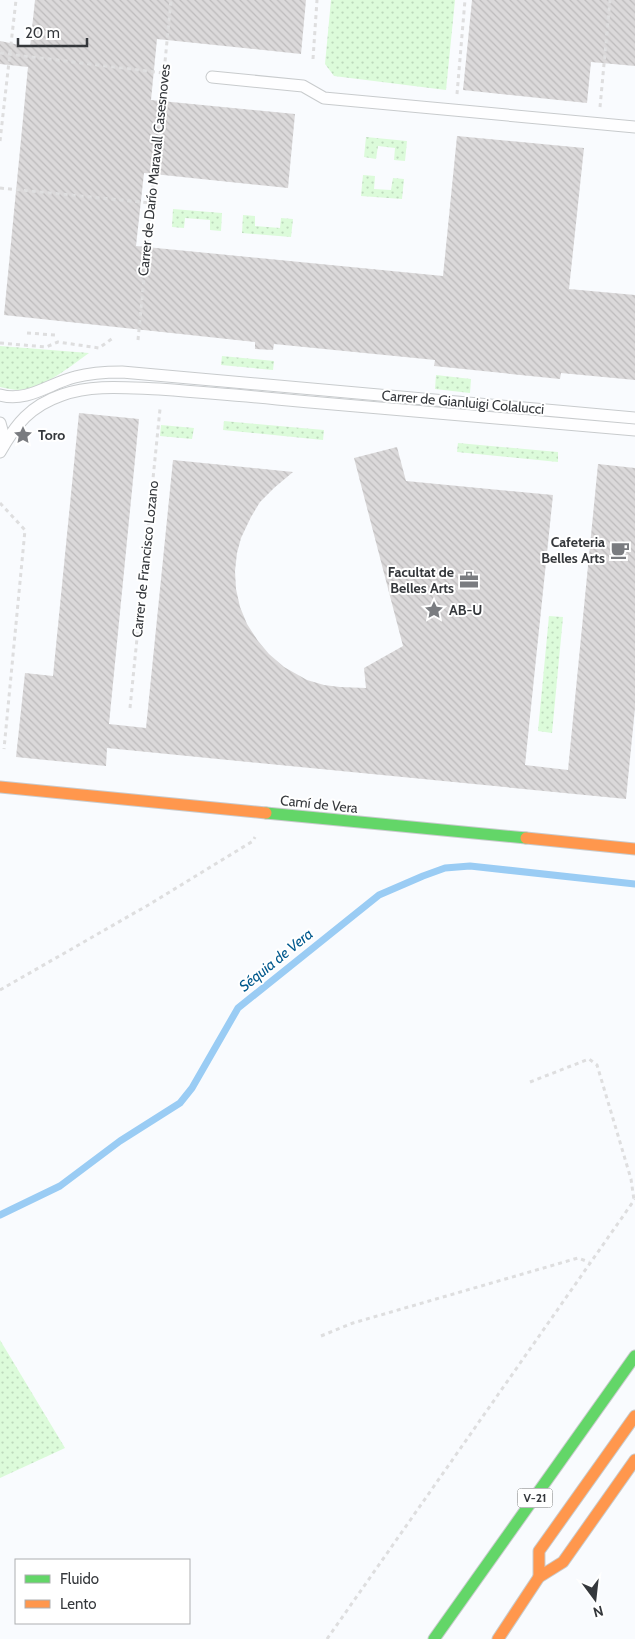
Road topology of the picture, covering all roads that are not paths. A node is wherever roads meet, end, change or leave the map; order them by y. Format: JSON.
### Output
{"nodes":[{"id":1,"x":212,"y":77,"type":"dead end"},
{"id":2,"x":635,"y":127,"type":"edge"},
{"id":3,"x":0,"y":395,"type":"edge"},
{"id":4,"x":635,"y":418,"type":"edge"},
{"id":5,"x":0,"y":422,"type":"edge"},
{"id":6,"x":635,"y":430,"type":"edge"},
{"id":7,"x":0,"y":452,"type":"edge"},
{"id":8,"x":0,"y":787,"type":"edge"},
{"id":9,"x":635,"y":850,"type":"edge"},
{"id":10,"x":635,"y":1356,"type":"edge"},
{"id":11,"x":635,"y":1416,"type":"edge"},
{"id":12,"x":635,"y":1460,"type":"edge"},
{"id":13,"x":539,"y":1577,"type":"junction"},
{"id":14,"x":434,"y":1639,"type":"edge"},
{"id":15,"x":498,"y":1639,"type":"edge"}],
"edges":[{"from":1,"to":2,"type":"lane"},
{"from":3,"to":4,"type":"lane","name":"Carrer de Gianluigi Colalucci"},
{"from":5,"to":7,"type":"lane"},
{"from":6,"to":7,"type":"lane"},
{"from":8,"to":9,"type":"main road","name":"Camí de Vera"},
{"from":10,"to":14,"type":"main road","number":"V-21"},
{"from":11,"to":13,"type":"main road","number":"V-21"},
{"from":12,"to":13,"type":"main road"},
{"from":13,"to":15,"type":"main road"}]}
